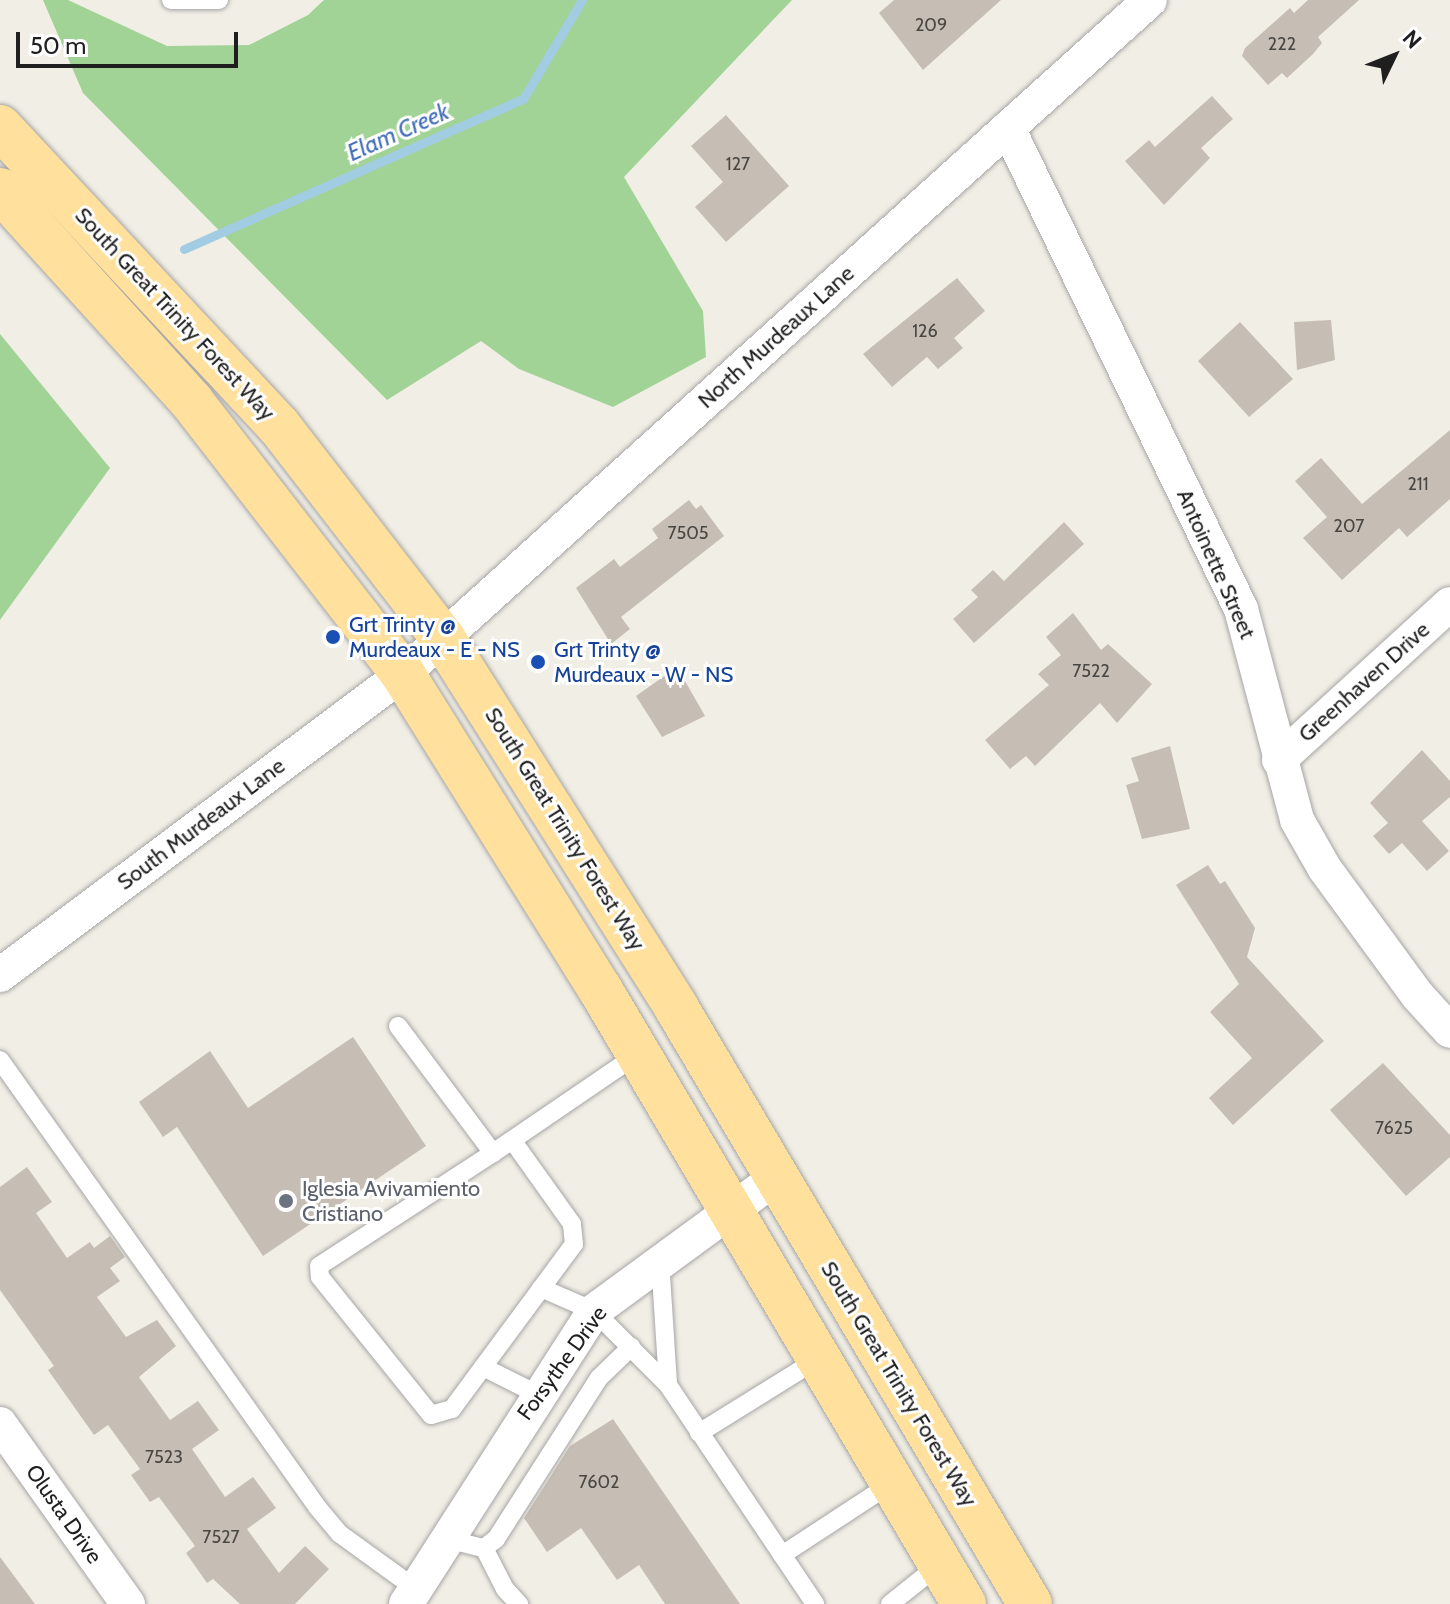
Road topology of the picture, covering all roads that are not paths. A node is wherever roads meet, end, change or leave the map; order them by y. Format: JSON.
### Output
{"nodes":[{"id":1,"x":171,"y":0,"type":"edge"},
{"id":2,"x":219,"y":0,"type":"edge"},
{"id":3,"x":1150,"y":0,"type":"edge"},
{"id":4,"x":0,"y":127,"type":"edge"},
{"id":5,"x":1008,"y":128,"type":"junction"},
{"id":6,"x":0,"y":190,"type":"edge"},
{"id":7,"x":1450,"y":604,"type":"edge"},
{"id":8,"x":443,"y":638,"type":"junction"},
{"id":9,"x":403,"y":674,"type":"junction"},
{"id":10,"x":1279,"y":760,"type":"junction"},
{"id":11,"x":0,"y":975,"type":"edge"},
{"id":12,"x":398,"y":1026,"type":"dead end"},
{"id":13,"x":1450,"y":1031,"type":"edge"},
{"id":14,"x":638,"y":1054,"type":"junction"},
{"id":15,"x":0,"y":1060,"type":"edge"},
{"id":16,"x":512,"y":1140,"type":"junction"},
{"id":17,"x":493,"y":1153,"type":"junction"},
{"id":18,"x":776,"y":1178,"type":"junction"},
{"id":19,"x":729,"y":1209,"type":"junction"},
{"id":20,"x":660,"y":1258,"type":"junction"},
{"id":21,"x":541,"y":1288,"type":"junction"},
{"id":22,"x":594,"y":1311,"type":"junction"},
{"id":23,"x":631,"y":1347,"type":"junction"},
{"id":24,"x":818,"y":1359,"type":"junction"},
{"id":25,"x":483,"y":1367,"type":"junction"},
{"id":26,"x":668,"y":1385,"type":"junction"},
{"id":27,"x":537,"y":1394,"type":"junction"},
{"id":28,"x":0,"y":1424,"type":"edge"},
{"id":29,"x":699,"y":1433,"type":"junction"},
{"id":30,"x":892,"y":1483,"type":"junction"},
{"id":31,"x":447,"y":1539,"type":"junction"},
{"id":32,"x":484,"y":1548,"type":"junction"},
{"id":33,"x":782,"y":1555,"type":"junction"},
{"id":34,"x":940,"y":1564,"type":"junction"},
{"id":35,"x":411,"y":1596,"type":"edge"},
{"id":36,"x":128,"y":1604,"type":"edge"},
{"id":37,"x":519,"y":1604,"type":"edge"},
{"id":38,"x":815,"y":1604,"type":"edge"},
{"id":39,"x":890,"y":1604,"type":"edge"},
{"id":40,"x":964,"y":1604,"type":"edge"},
{"id":41,"x":1030,"y":1604,"type":"edge"}],
"edges":[{"from":1,"to":2,"type":"lane"},
{"from":3,"to":5,"type":"street","name":"North Murdeaux Lane"},
{"from":4,"to":8,"type":"main road","name":"South Great Trinity Forest Way"},
{"from":5,"to":8,"type":"street","name":"North Murdeaux Lane"},
{"from":5,"to":10,"type":"street","name":"Antoinette Street"},
{"from":6,"to":9,"type":"main road","name":"South Great Trinity Forest Way"},
{"from":7,"to":10,"type":"street","name":"Greenhaven Drive"},
{"from":8,"to":9,"type":"street","name":"North Murdeaux Lane"},
{"from":8,"to":18,"type":"main road","name":"South Great Trinity Forest Way"},
{"from":9,"to":11,"type":"street","name":"South Murdeaux Lane"},
{"from":9,"to":14,"type":"main road","name":"South Great Trinity Forest Way"},
{"from":10,"to":13,"type":"street","name":"Antoinette Street"},
{"from":12,"to":17,"type":"lane"},
{"from":14,"to":16,"type":"lane"},
{"from":14,"to":19,"type":"main road","name":"South Great Trinity Forest Way"},
{"from":15,"to":35,"type":"lane"},
{"from":16,"to":17,"type":"lane"},
{"from":16,"to":21,"type":"lane"},
{"from":17,"to":25,"type":"lane"},
{"from":18,"to":19,"type":"street","name":"Forsythe Drive"},
{"from":18,"to":41,"type":"main road","name":"South Great Trinity Forest Way"},
{"from":19,"to":20,"type":"street","name":"Forsythe Drive"},
{"from":19,"to":24,"type":"main road","name":"South Great Trinity Forest Way"},
{"from":20,"to":22,"type":"street","name":"Forsythe Drive"},
{"from":20,"to":26,"type":"lane"},
{"from":21,"to":22,"type":"lane"},
{"from":21,"to":25,"type":"lane"},
{"from":22,"to":23,"type":"lane"},
{"from":22,"to":27,"type":"street","name":"Forsythe Drive"},
{"from":23,"to":26,"type":"lane"},
{"from":23,"to":32,"type":"lane"},
{"from":24,"to":29,"type":"lane"},
{"from":24,"to":30,"type":"main road","name":"South Great Trinity Forest Way"},
{"from":25,"to":27,"type":"lane"},
{"from":26,"to":29,"type":"lane"},
{"from":27,"to":31,"type":"street","name":"Forsythe Drive"},
{"from":28,"to":36,"type":"street","name":"Olusta Drive"},
{"from":29,"to":33,"type":"lane"},
{"from":30,"to":33,"type":"lane"},
{"from":30,"to":34,"type":"main road","name":"South Great Trinity Forest Way"},
{"from":31,"to":32,"type":"lane"},
{"from":31,"to":35,"type":"street","name":"Forsythe Drive"},
{"from":32,"to":37,"type":"lane"},
{"from":33,"to":38,"type":"lane"},
{"from":34,"to":39,"type":"lane"},
{"from":34,"to":40,"type":"main road","name":"South Great Trinity Forest Way"}]}
